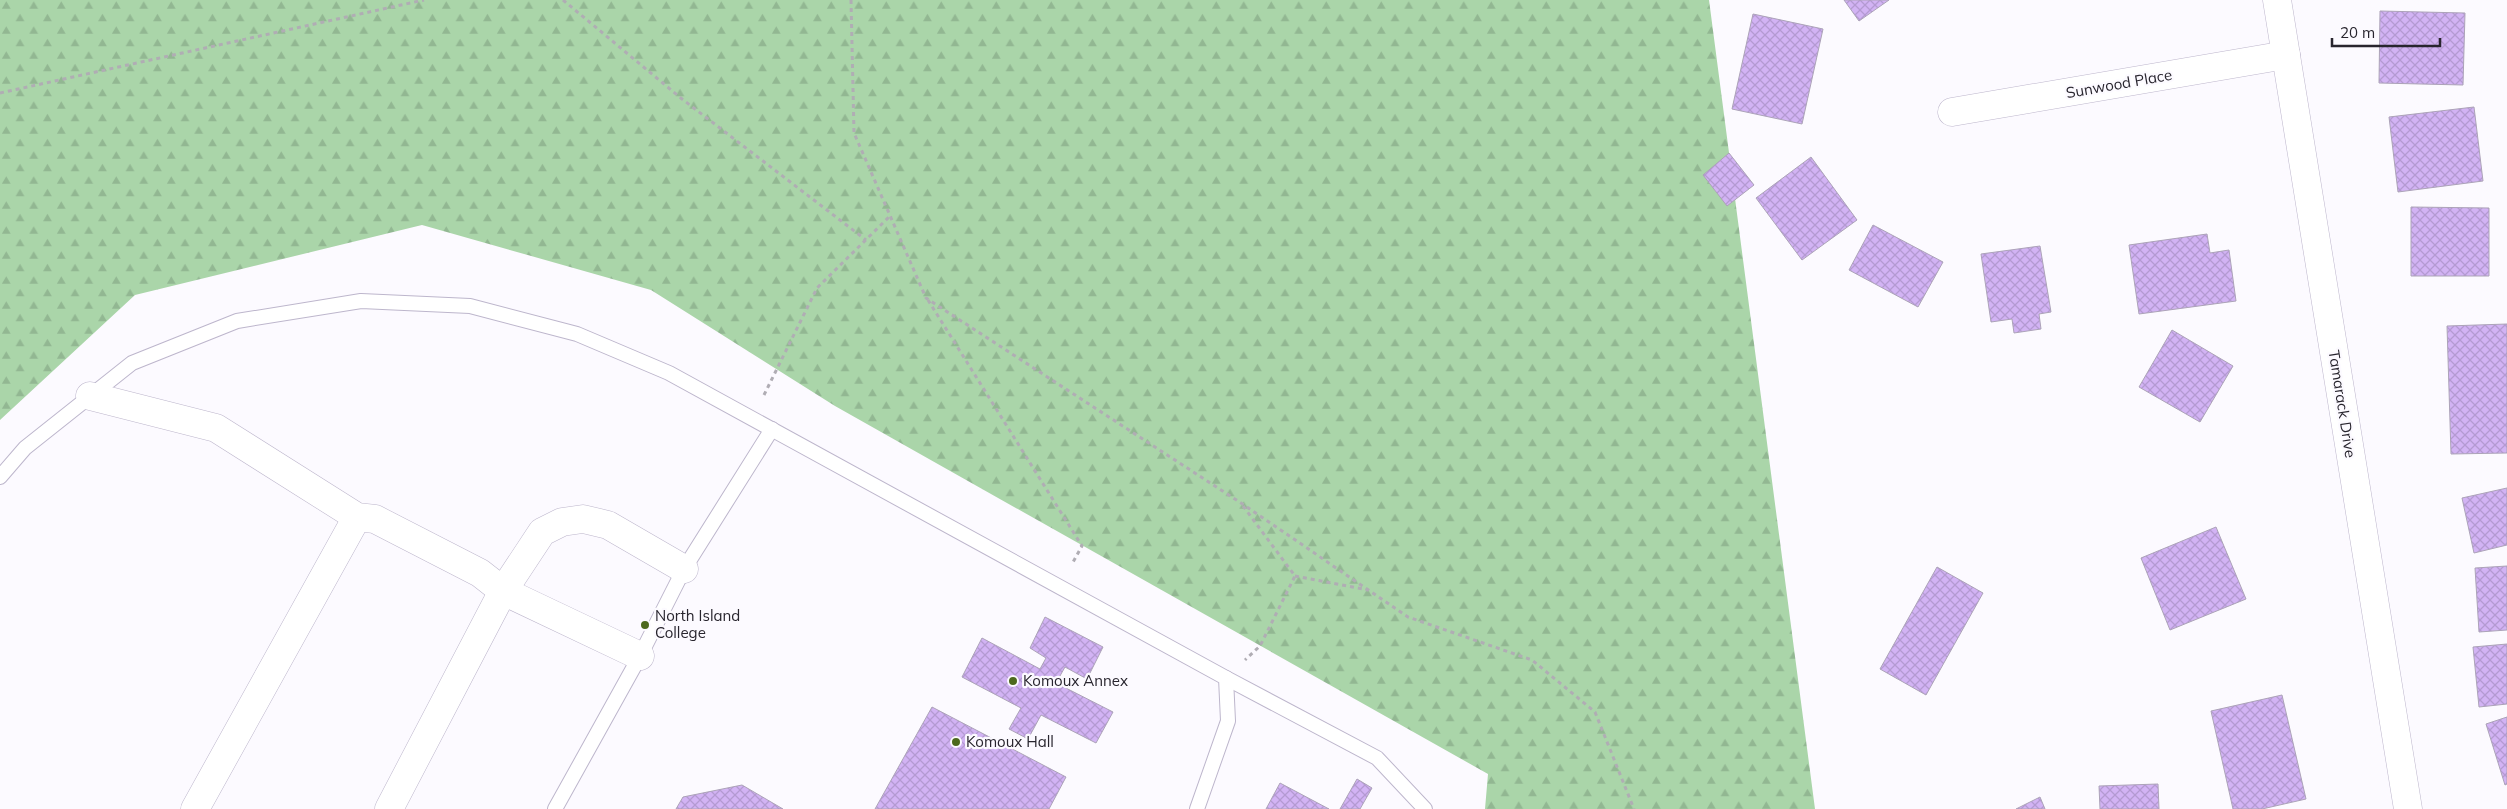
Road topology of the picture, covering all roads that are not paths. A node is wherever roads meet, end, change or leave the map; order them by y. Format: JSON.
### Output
{"nodes":[{"id":1,"x":2277,"y":0,"type":"edge"},
{"id":2,"x":2286,"y":55,"type":"junction"},
{"id":3,"x":1952,"y":112,"type":"dead end"},
{"id":4,"x":90,"y":396,"type":"junction"},
{"id":5,"x":772,"y":429,"type":"junction"},
{"id":6,"x":0,"y":477,"type":"edge"},
{"id":7,"x":357,"y":517,"type":"junction"},
{"id":8,"x":684,"y":568,"type":"junction"},
{"id":9,"x":503,"y":591,"type":"junction"},
{"id":10,"x":640,"y":656,"type":"junction"},
{"id":11,"x":1226,"y":678,"type":"junction"},
{"id":12,"x":195,"y":809,"type":"edge"},
{"id":13,"x":389,"y":809,"type":"edge"},
{"id":14,"x":554,"y":809,"type":"edge"},
{"id":15,"x":1197,"y":809,"type":"edge"},
{"id":16,"x":1425,"y":809,"type":"edge"},
{"id":17,"x":2408,"y":809,"type":"edge"}],
"edges":[{"from":1,"to":2,"type":"street","name":"Tamarack Drive"},
{"from":2,"to":3,"type":"street","name":"Sunwood Place"},
{"from":2,"to":17,"type":"street","name":"Tamarack Drive"},
{"from":4,"to":5,"type":"lane"},
{"from":4,"to":6,"type":"lane"},
{"from":4,"to":7,"type":"street"},
{"from":5,"to":8,"type":"lane"},
{"from":5,"to":11,"type":"lane"},
{"from":7,"to":9,"type":"street"},
{"from":7,"to":12,"type":"street"},
{"from":8,"to":9,"type":"street"},
{"from":8,"to":10,"type":"lane"},
{"from":9,"to":10,"type":"street"},
{"from":9,"to":13,"type":"street"},
{"from":10,"to":14,"type":"lane"},
{"from":11,"to":15,"type":"lane"},
{"from":11,"to":16,"type":"lane"}]}
